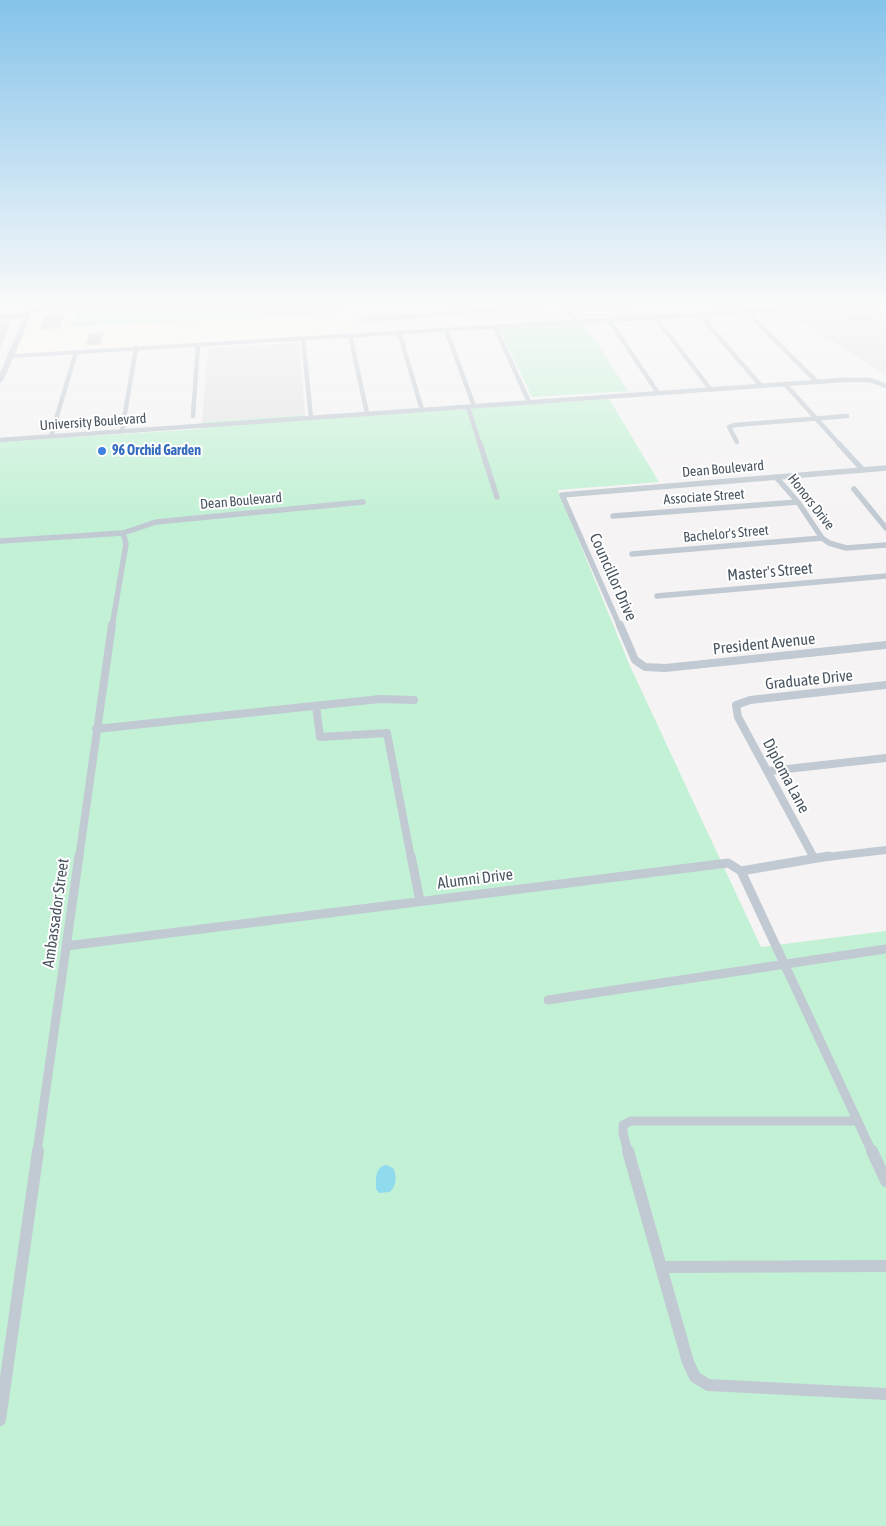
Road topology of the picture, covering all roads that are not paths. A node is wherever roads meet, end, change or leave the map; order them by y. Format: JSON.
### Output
{"nodes":[{"id":1,"x":70,"y":373,"type":"edge"},
{"id":2,"x":132,"y":373,"type":"edge"},
{"id":3,"x":196,"y":373,"type":"edge"},
{"id":4,"x":307,"y":373,"type":"edge"},
{"id":5,"x":358,"y":373,"type":"edge"},
{"id":6,"x":412,"y":373,"type":"edge"},
{"id":7,"x":460,"y":373,"type":"edge"},
{"id":8,"x":516,"y":373,"type":"edge"},
{"id":9,"x":645,"y":373,"type":"edge"},
{"id":10,"x":698,"y":373,"type":"edge"},
{"id":11,"x":750,"y":373,"type":"edge"},
{"id":12,"x":808,"y":373,"type":"edge"},
{"id":13,"x":817,"y":382,"type":"junction"},
{"id":14,"x":785,"y":384,"type":"junction"},
{"id":15,"x":761,"y":386,"type":"junction"},
{"id":16,"x":886,"y":386,"type":"edge"},
{"id":17,"x":711,"y":390,"type":"junction"},
{"id":18,"x":658,"y":393,"type":"junction"},
{"id":19,"x":529,"y":402,"type":"junction"},
{"id":20,"x":471,"y":406,"type":"junction"},
{"id":21,"x":422,"y":410,"type":"junction"},
{"id":22,"x":367,"y":413,"type":"junction"},
{"id":23,"x":193,"y":416,"type":"dead end"},
{"id":24,"x":848,"y":416,"type":"dead end"},
{"id":25,"x":312,"y":418,"type":"junction"},
{"id":26,"x":817,"y":418,"type":"junction"},
{"id":27,"x":122,"y":431,"type":"junction"},
{"id":28,"x":51,"y":436,"type":"junction"},
{"id":29,"x":0,"y":440,"type":"edge"},
{"id":30,"x":738,"y":442,"type":"dead end"},
{"id":31,"x":886,"y":468,"type":"edge"},
{"id":32,"x":863,"y":470,"type":"junction"},
{"id":33,"x":776,"y":477,"type":"junction"},
{"id":34,"x":854,"y":489,"type":"dead end"},
{"id":35,"x":562,"y":495,"type":"joint"},
{"id":36,"x":497,"y":497,"type":"dead end"},
{"id":37,"x":363,"y":502,"type":"dead end"},
{"id":38,"x":798,"y":502,"type":"junction"},
{"id":39,"x":613,"y":516,"type":"dead end"},
{"id":40,"x":886,"y":528,"type":"edge"},
{"id":41,"x":123,"y":533,"type":"junction"},
{"id":42,"x":822,"y":538,"type":"junction"},
{"id":43,"x":0,"y":541,"type":"edge"},
{"id":44,"x":886,"y":544,"type":"edge"},
{"id":45,"x":632,"y":554,"type":"dead end"},
{"id":46,"x":886,"y":576,"type":"edge"},
{"id":47,"x":657,"y":596,"type":"dead end"},
{"id":48,"x":886,"y":645,"type":"edge"},
{"id":49,"x":645,"y":667,"type":"joint"},
{"id":50,"x":886,"y":685,"type":"edge"},
{"id":51,"x":414,"y":700,"type":"dead end"},
{"id":52,"x":736,"y":705,"type":"joint"},
{"id":53,"x":316,"y":706,"type":"junction"},
{"id":54,"x":96,"y":729,"type":"junction"},
{"id":55,"x":886,"y":758,"type":"edge"},
{"id":56,"x":768,"y":771,"type":"junction"},
{"id":57,"x":886,"y":850,"type":"edge"},
{"id":58,"x":814,"y":858,"type":"junction"},
{"id":59,"x":741,"y":871,"type":"junction"},
{"id":60,"x":420,"y":901,"type":"junction"},
{"id":61,"x":66,"y":946,"type":"junction"},
{"id":62,"x":886,"y":949,"type":"edge"},
{"id":63,"x":784,"y":963,"type":"junction"},
{"id":64,"x":548,"y":1000,"type":"dead end"},
{"id":65,"x":858,"y":1121,"type":"junction"},
{"id":66,"x":886,"y":1181,"type":"edge"},
{"id":67,"x":886,"y":1266,"type":"edge"},
{"id":68,"x":661,"y":1267,"type":"junction"},
{"id":69,"x":886,"y":1394,"type":"edge"},
{"id":70,"x":0,"y":1420,"type":"edge"}],
"edges":[{"from":1,"to":28,"type":"street"},
{"from":2,"to":27,"type":"street"},
{"from":3,"to":23,"type":"street"},
{"from":4,"to":25,"type":"street"},
{"from":5,"to":22,"type":"street"},
{"from":6,"to":21,"type":"street"},
{"from":7,"to":20,"type":"street"},
{"from":8,"to":19,"type":"street"},
{"from":9,"to":18,"type":"street"},
{"from":10,"to":17,"type":"street"},
{"from":11,"to":15,"type":"street"},
{"from":12,"to":13,"type":"street"},
{"from":13,"to":14,"type":"street","name":"University Boulevard"},
{"from":13,"to":16,"type":"street","name":"University Boulevard"},
{"from":14,"to":15,"type":"street","name":"University Boulevard"},
{"from":14,"to":26,"type":"street"},
{"from":15,"to":17,"type":"street","name":"University Boulevard"},
{"from":17,"to":18,"type":"street","name":"University Boulevard"},
{"from":18,"to":19,"type":"street","name":"University Boulevard"},
{"from":19,"to":20,"type":"street","name":"University Boulevard"},
{"from":20,"to":21,"type":"street","name":"University Boulevard"},
{"from":20,"to":36,"type":"street"},
{"from":21,"to":22,"type":"street","name":"University Boulevard"},
{"from":22,"to":25,"type":"street","name":"University Boulevard"},
{"from":24,"to":26,"type":"street"},
{"from":25,"to":27,"type":"street","name":"University Boulevard"},
{"from":26,"to":30,"type":"street"},
{"from":26,"to":32,"type":"street"},
{"from":27,"to":28,"type":"street","name":"University Boulevard"},
{"from":28,"to":29,"type":"street","name":"University Boulevard"},
{"from":31,"to":32,"type":"street","name":"Dean Boulevard"},
{"from":32,"to":33,"type":"street","name":"Dean Boulevard"},
{"from":33,"to":35,"type":"street","name":"Dean Boulevard"},
{"from":33,"to":38,"type":"street","name":"Honors Drive"},
{"from":34,"to":40,"type":"street"},
{"from":35,"to":49,"type":"street","name":"Councillor Drive"},
{"from":37,"to":41,"type":"street","name":"Dean Boulevard"},
{"from":38,"to":39,"type":"street","name":"Associate Street"},
{"from":38,"to":42,"type":"street","name":"Honors Drive"},
{"from":41,"to":43,"type":"street"},
{"from":41,"to":54,"type":"street","name":"Ambassador Street"},
{"from":42,"to":44,"type":"street","name":"Honors Drive"},
{"from":42,"to":45,"type":"street","name":"Bachelor's Street"},
{"from":46,"to":47,"type":"street","name":"Master's Street"},
{"from":48,"to":49,"type":"street","name":"President Avenue"},
{"from":50,"to":52,"type":"street","name":"Graduate Drive"},
{"from":51,"to":53,"type":"street"},
{"from":52,"to":56,"type":"street","name":"Diploma Lane"},
{"from":53,"to":54,"type":"street"},
{"from":53,"to":60,"type":"street"},
{"from":54,"to":61,"type":"street","name":"Ambassador Street"},
{"from":55,"to":56,"type":"street"},
{"from":56,"to":58,"type":"street","name":"Diploma Lane"},
{"from":57,"to":58,"type":"street","name":"Alumni Drive"},
{"from":58,"to":59,"type":"street","name":"Alumni Drive"},
{"from":59,"to":60,"type":"street","name":"Alumni Drive"},
{"from":59,"to":63,"type":"street"},
{"from":60,"to":61,"type":"street","name":"Alumni Drive"},
{"from":61,"to":70,"type":"street","name":"Ambassador Street"},
{"from":62,"to":63,"type":"street"},
{"from":63,"to":64,"type":"street"},
{"from":63,"to":65,"type":"street"},
{"from":65,"to":66,"type":"street"},
{"from":65,"to":68,"type":"street"},
{"from":67,"to":68,"type":"street"},
{"from":68,"to":69,"type":"street"}]}
